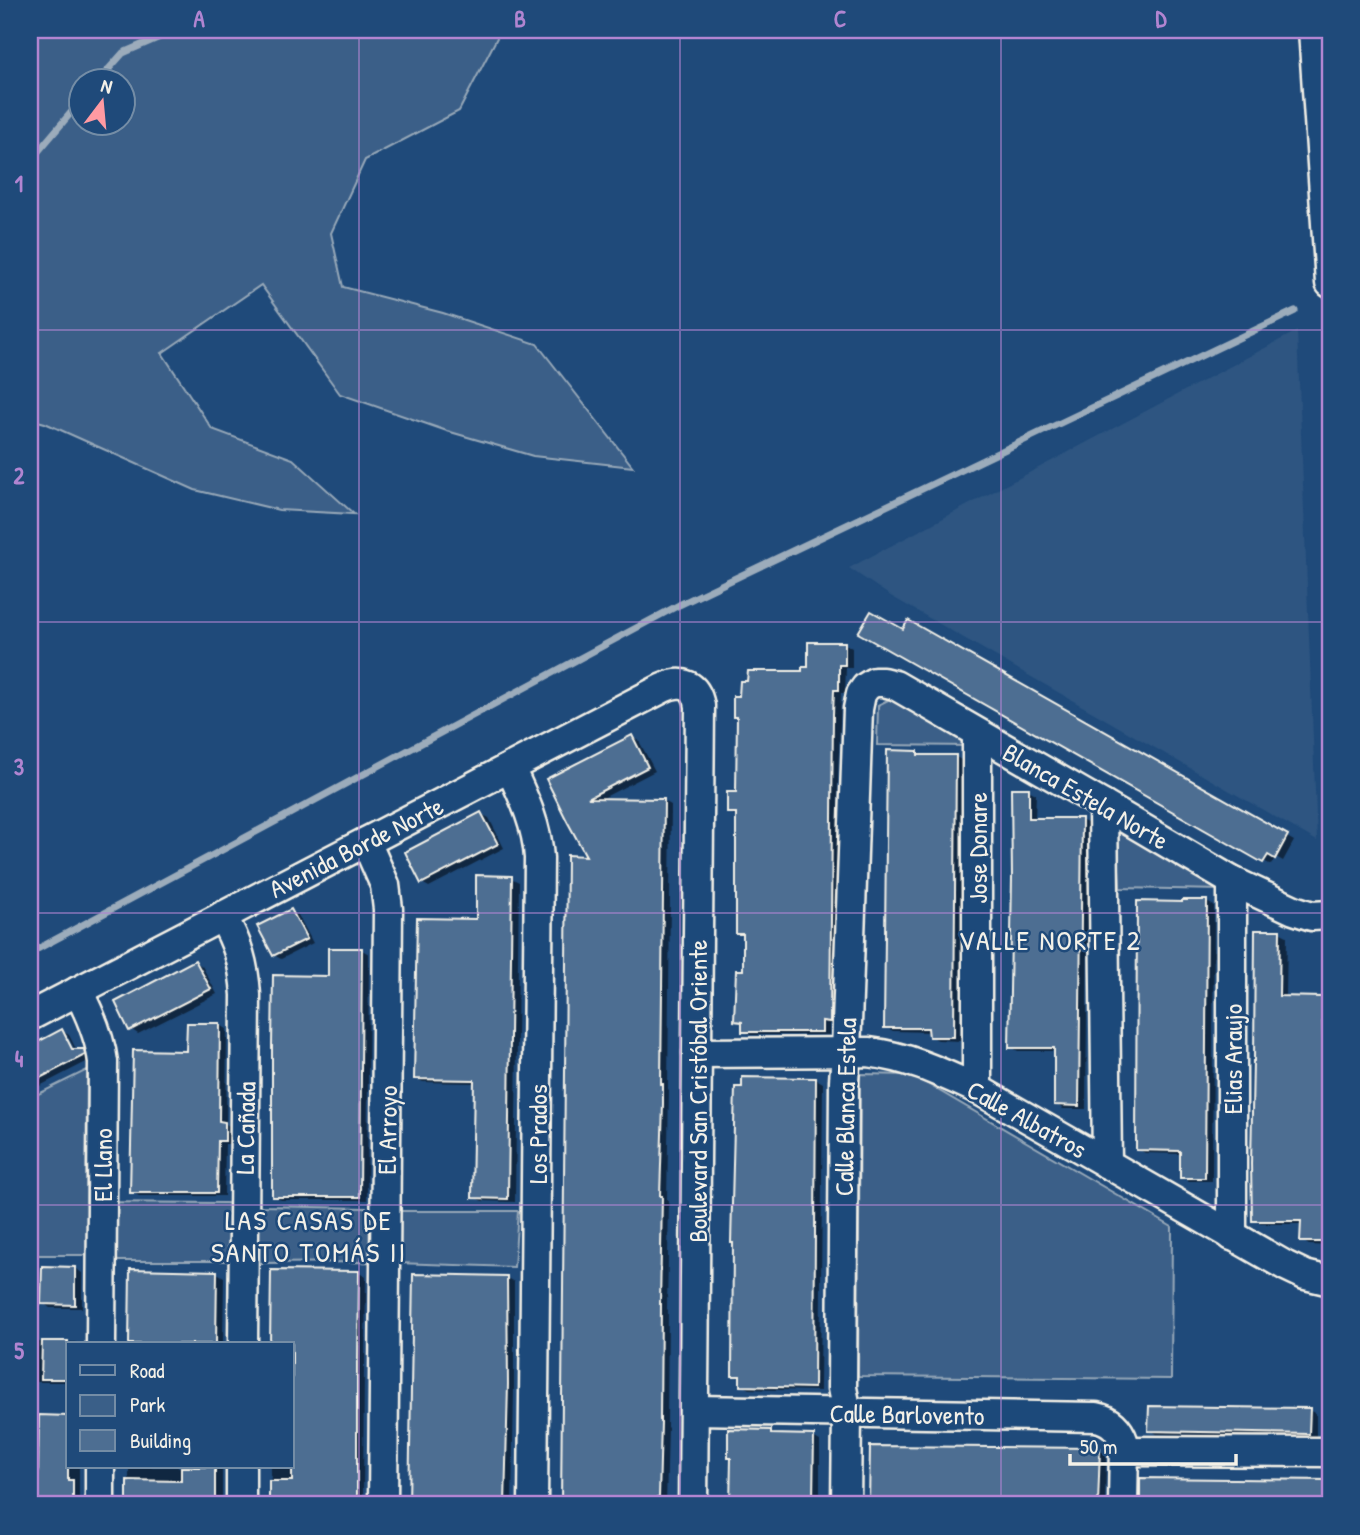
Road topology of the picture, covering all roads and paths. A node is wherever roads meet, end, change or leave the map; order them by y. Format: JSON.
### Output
{"nodes":[{"id":1,"x":1313,"y":30,"type":"edge"},
{"id":2,"x":1330,"y":281,"type":"edge"},
{"id":3,"x":685,"y":685,"type":"joint"},
{"id":4,"x":858,"y":709,"type":"joint"},
{"id":5,"x":977,"y":734,"type":"junction"},
{"id":6,"x":510,"y":768,"type":"junction"},
{"id":7,"x":1103,"y":805,"type":"junction"},
{"id":8,"x":366,"y":842,"type":"junction"},
{"id":9,"x":1232,"y":881,"type":"junction"},
{"id":10,"x":1330,"y":915,"type":"edge"},
{"id":11,"x":222,"y":916,"type":"junction"},
{"id":12,"x":78,"y":991,"type":"junction"},
{"id":13,"x":30,"y":1016,"type":"edge"},
{"id":14,"x":846,"y":1052,"type":"junction"},
{"id":15,"x":697,"y":1053,"type":"junction"},
{"id":16,"x":977,"y":1089,"type":"junction"},
{"id":17,"x":1107,"y":1164,"type":"junction"},
{"id":18,"x":1232,"y":1236,"type":"junction"},
{"id":19,"x":1330,"y":1281,"type":"edge"},
{"id":20,"x":101,"y":1342,"type":"edge"},
{"id":21,"x":243,"y":1342,"type":"edge"},
{"id":22,"x":694,"y":1410,"type":"junction"},
{"id":23,"x":847,"y":1413,"type":"junction"},
{"id":24,"x":1120,"y":1440,"type":"junction"},
{"id":25,"x":1330,"y":1452,"type":"edge"},
{"id":26,"x":100,"y":1468,"type":"edge"},
{"id":27,"x":241,"y":1468,"type":"edge"},
{"id":28,"x":100,"y":1505,"type":"edge"},
{"id":29,"x":241,"y":1505,"type":"edge"},
{"id":30,"x":383,"y":1505,"type":"edge"},
{"id":31,"x":533,"y":1505,"type":"edge"},
{"id":32,"x":693,"y":1505,"type":"edge"},
{"id":33,"x":846,"y":1505,"type":"edge"},
{"id":34,"x":1123,"y":1505,"type":"edge"}],
"edges":[{"from":1,"to":2,"type":"street"},
{"from":3,"to":6,"type":"street","name":"Avenida Borde Norte"},
{"from":3,"to":15,"type":"street","name":"Boulevard San Cristóbal Oriente"},
{"from":4,"to":5,"type":"street","name":"Blanca Estela Norte"},
{"from":4,"to":14,"type":"street","name":"Calle Blanca Estela"},
{"from":5,"to":7,"type":"street","name":"Blanca Estela Norte"},
{"from":5,"to":16,"type":"street","name":"Jose Donare"},
{"from":6,"to":8,"type":"street","name":"Avenida Borde Norte"},
{"from":6,"to":31,"type":"street","name":"Los Prados"},
{"from":7,"to":9,"type":"street","name":"Blanca Estela Norte"},
{"from":7,"to":17,"type":"street"},
{"from":8,"to":11,"type":"street","name":"Avenida Borde Norte"},
{"from":8,"to":30,"type":"street","name":"El Arroyo"},
{"from":9,"to":10,"type":"street","name":"Blanca Estela Norte"},
{"from":9,"to":18,"type":"street","name":"Elias Araujo"},
{"from":11,"to":12,"type":"street","name":"Avenida Borde Norte"},
{"from":11,"to":21,"type":"street","name":"La Cañada"},
{"from":12,"to":13,"type":"street","name":"Avenida Borde Norte"},
{"from":12,"to":20,"type":"street","name":"El Llano"},
{"from":14,"to":15,"type":"street","name":"Calle Albatros"},
{"from":14,"to":16,"type":"street","name":"Calle Albatros"},
{"from":14,"to":23,"type":"street","name":"Calle Blanca Estela"},
{"from":15,"to":22,"type":"street","name":"Boulevard San Cristóbal Oriente"},
{"from":16,"to":17,"type":"street","name":"Calle Albatros"},
{"from":17,"to":18,"type":"street","name":"Calle Albatros"},
{"from":18,"to":19,"type":"street","name":"Calle Albatros"},
{"from":22,"to":23,"type":"street","name":"Calle Barlovento"},
{"from":22,"to":32,"type":"street","name":"Boulevard San Cristóbal Oriente"},
{"from":23,"to":24,"type":"street","name":"Calle Barlovento"},
{"from":23,"to":33,"type":"street","name":"Calle Blanca Estela"},
{"from":24,"to":25,"type":"street","name":"Calle Barlovento"},
{"from":24,"to":34,"type":"street"},
{"from":26,"to":28,"type":"street"},
{"from":27,"to":29,"type":"street"}]}
